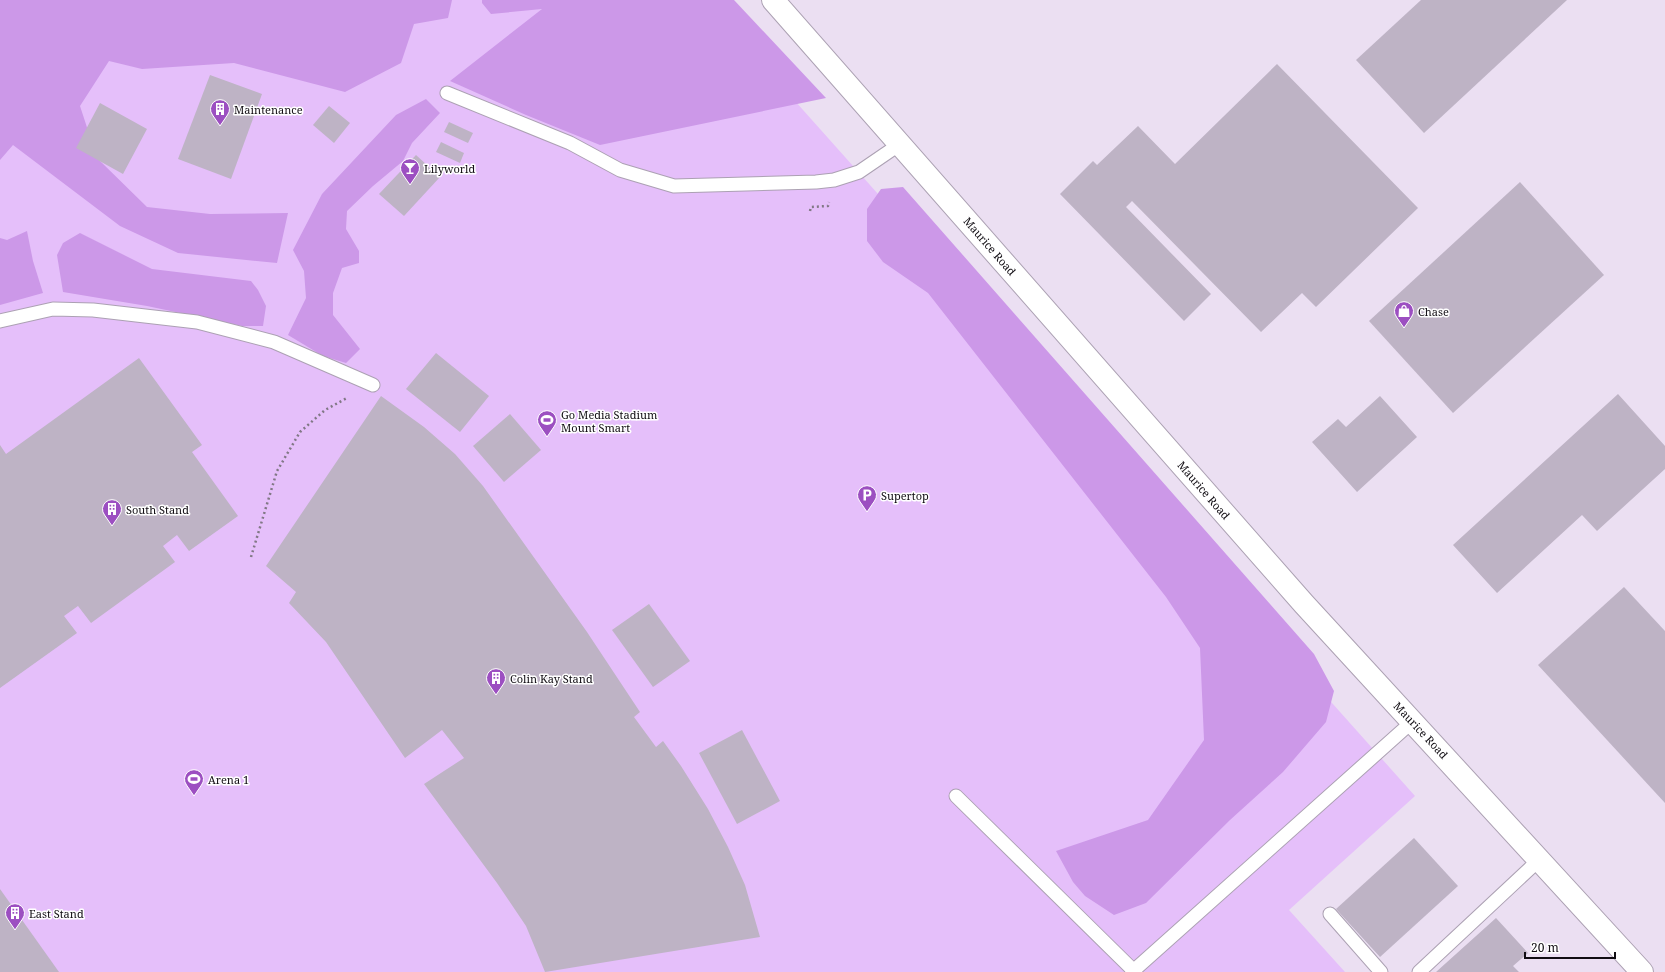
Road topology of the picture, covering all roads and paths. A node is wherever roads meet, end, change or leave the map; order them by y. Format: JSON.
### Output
{"nodes":[{"id":1,"x":774,"y":0,"type":"edge"},
{"id":2,"x":448,"y":93,"type":"dead end"},
{"id":3,"x":900,"y":144,"type":"junction"},
{"id":4,"x":828,"y":206,"type":"dead end"},
{"id":5,"x":810,"y":211,"type":"dead end"},
{"id":6,"x":0,"y":321,"type":"edge"},
{"id":7,"x":373,"y":386,"type":"joint"},
{"id":8,"x":251,"y":557,"type":"dead end"},
{"id":9,"x":1413,"y":721,"type":"junction"},
{"id":10,"x":956,"y":796,"type":"dead end"},
{"id":11,"x":1540,"y":859,"type":"junction"},
{"id":12,"x":1330,"y":914,"type":"dead end"},
{"id":13,"x":1133,"y":971,"type":"edge"},
{"id":14,"x":1381,"y":972,"type":"edge"},
{"id":15,"x":1419,"y":972,"type":"edge"},
{"id":16,"x":1642,"y":972,"type":"edge"}],
"edges":[{"from":1,"to":3,"type":"street","name":"Maurice Road"},
{"from":2,"to":3,"type":"lane"},
{"from":3,"to":9,"type":"street","name":"Maurice Road"},
{"from":4,"to":5,"type":"path"},
{"from":6,"to":7,"type":"lane"},
{"from":7,"to":8,"type":"path"},
{"from":9,"to":11,"type":"street","name":"Maurice Road"},
{"from":9,"to":13,"type":"lane"},
{"from":10,"to":13,"type":"lane"},
{"from":11,"to":15,"type":"lane"},
{"from":11,"to":16,"type":"street","name":"Maurice Road"},
{"from":12,"to":14,"type":"lane"}]}
